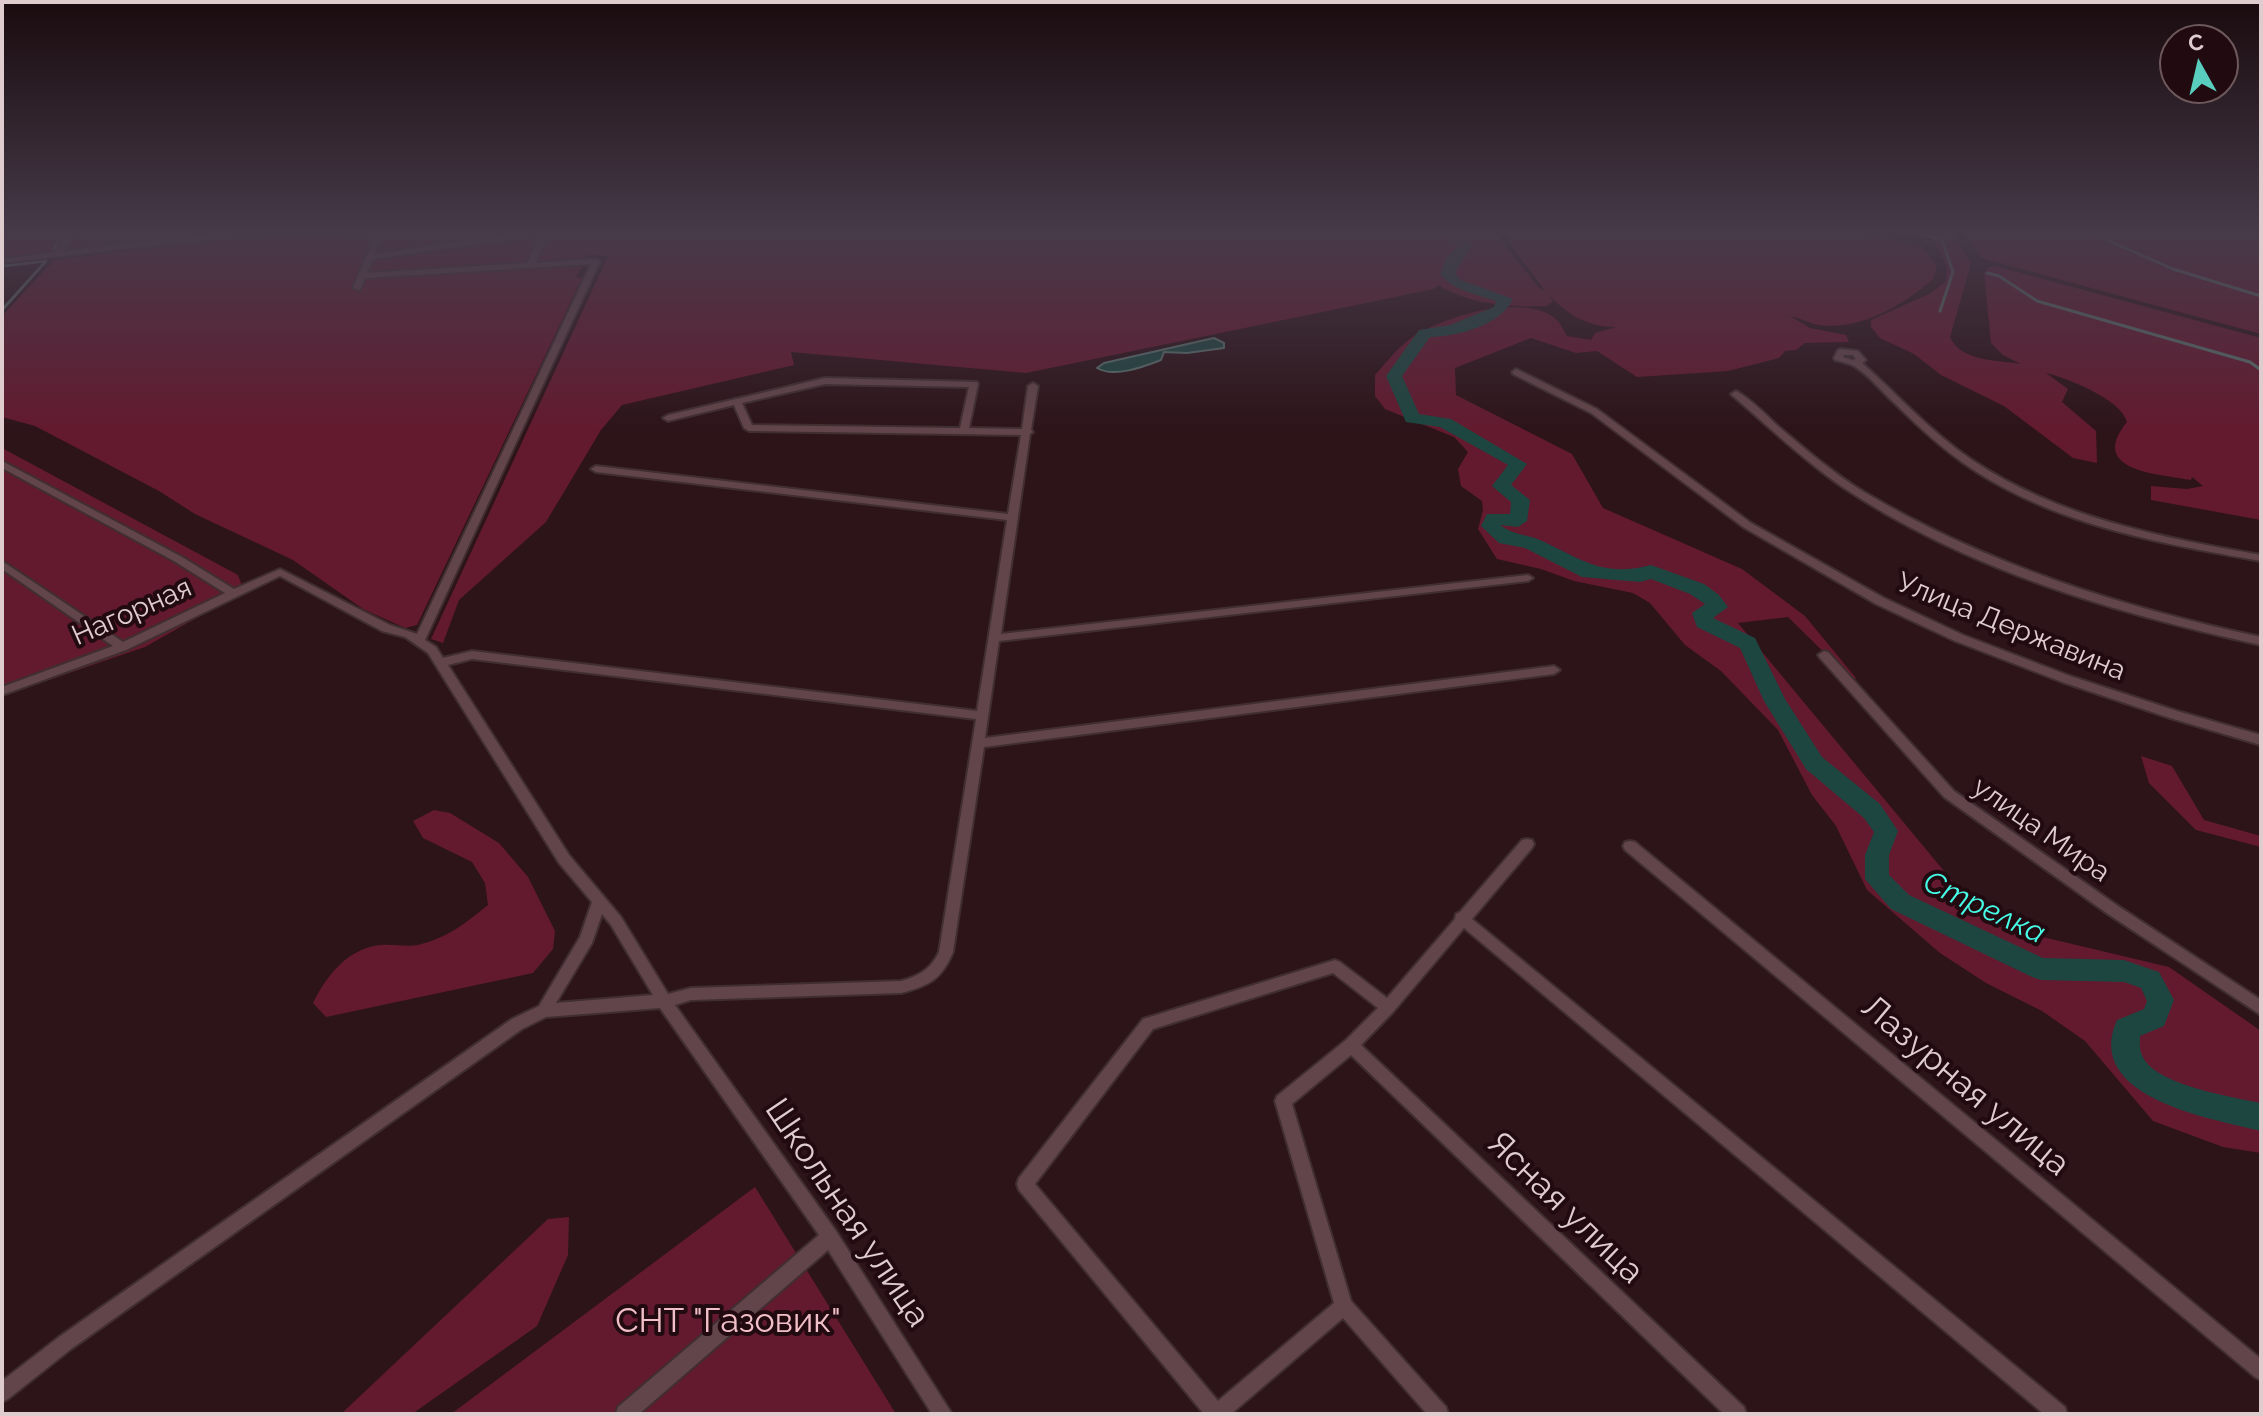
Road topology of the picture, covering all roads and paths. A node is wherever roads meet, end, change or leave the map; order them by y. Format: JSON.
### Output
{"nodes":[{"id":1,"x":579,"y":298,"type":"edge"},
{"id":2,"x":1857,"y":363,"type":"dead end"},
{"id":3,"x":1516,"y":372,"type":"dead end"},
{"id":4,"x":1033,"y":386,"type":"dead end"},
{"id":5,"x":1736,"y":394,"type":"dead end"},
{"id":6,"x":737,"y":402,"type":"junction"},
{"id":7,"x":668,"y":418,"type":"dead end"},
{"id":8,"x":964,"y":431,"type":"junction"},
{"id":9,"x":1028,"y":432,"type":"junction"},
{"id":10,"x":2,"y":464,"type":"edge"},
{"id":11,"x":596,"y":469,"type":"dead end"},
{"id":12,"x":1014,"y":518,"type":"junction"},
{"id":13,"x":2261,"y":558,"type":"edge"},
{"id":14,"x":2,"y":564,"type":"edge"},
{"id":15,"x":1528,"y":578,"type":"dead end"},
{"id":16,"x":231,"y":592,"type":"junction"},
{"id":17,"x":995,"y":638,"type":"junction"},
{"id":18,"x":419,"y":641,"type":"junction"},
{"id":19,"x":2261,"y":641,"type":"edge"},
{"id":20,"x":122,"y":647,"type":"junction"},
{"id":21,"x":1824,"y":655,"type":"dead end"},
{"id":22,"x":441,"y":663,"type":"junction"},
{"id":23,"x":1554,"y":670,"type":"dead end"},
{"id":24,"x":2,"y":691,"type":"edge"},
{"id":25,"x":983,"y":716,"type":"junction"},
{"id":26,"x":2261,"y":740,"type":"edge"},
{"id":27,"x":979,"y":743,"type":"junction"},
{"id":28,"x":1527,"y":844,"type":"dead end"},
{"id":29,"x":1630,"y":846,"type":"dead end"},
{"id":30,"x":599,"y":901,"type":"junction"},
{"id":31,"x":1461,"y":918,"type":"junction"},
{"id":32,"x":664,"y":1001,"type":"junction"},
{"id":33,"x":1388,"y":1007,"type":"junction"},
{"id":34,"x":2261,"y":1008,"type":"edge"},
{"id":35,"x":544,"y":1011,"type":"junction"},
{"id":36,"x":1351,"y":1045,"type":"junction"},
{"id":37,"x":830,"y":1237,"type":"junction"},
{"id":38,"x":1344,"y":1306,"type":"junction"},
{"id":39,"x":2261,"y":1371,"type":"edge"},
{"id":40,"x":2,"y":1393,"type":"edge"},
{"id":41,"x":625,"y":1414,"type":"edge"},
{"id":42,"x":943,"y":1414,"type":"edge"},
{"id":43,"x":1216,"y":1414,"type":"edge"},
{"id":44,"x":1439,"y":1414,"type":"edge"},
{"id":45,"x":1737,"y":1414,"type":"edge"},
{"id":46,"x":2058,"y":1414,"type":"edge"}],
"edges":[{"from":1,"to":18,"type":"street"},
{"from":2,"to":13,"type":"street"},
{"from":3,"to":26,"type":"street","name":"Улица Державина"},
{"from":4,"to":9,"type":"street"},
{"from":5,"to":19,"type":"street"},
{"from":6,"to":7,"type":"street"},
{"from":6,"to":8,"type":"street"},
{"from":6,"to":8,"type":"street"},
{"from":8,"to":9,"type":"street"},
{"from":9,"to":12,"type":"street"},
{"from":10,"to":16,"type":"street"},
{"from":11,"to":12,"type":"street"},
{"from":12,"to":17,"type":"street"},
{"from":14,"to":20,"type":"street"},
{"from":15,"to":17,"type":"street"},
{"from":16,"to":18,"type":"street","name":"Нагорная"},
{"from":16,"to":20,"type":"street","name":"Нагорная"},
{"from":17,"to":25,"type":"street"},
{"from":18,"to":22,"type":"street","name":"Школьная улица"},
{"from":20,"to":24,"type":"street","name":"Нагорная"},
{"from":21,"to":34,"type":"street","name":"улица Мира"},
{"from":22,"to":25,"type":"street"},
{"from":22,"to":30,"type":"street","name":"Школьная улица"},
{"from":23,"to":27,"type":"street"},
{"from":25,"to":27,"type":"street"},
{"from":27,"to":32,"type":"street"},
{"from":28,"to":31,"type":"street"},
{"from":29,"to":39,"type":"street","name":"Лазурная улица"},
{"from":30,"to":32,"type":"street","name":"Школьная улица"},
{"from":30,"to":35,"type":"street"},
{"from":31,"to":33,"type":"street"},
{"from":31,"to":46,"type":"street"},
{"from":32,"to":35,"type":"street"},
{"from":32,"to":37,"type":"street","name":"Школьная улица"},
{"from":33,"to":36,"type":"street"},
{"from":33,"to":43,"type":"street"},
{"from":35,"to":40,"type":"street"},
{"from":36,"to":38,"type":"street"},
{"from":36,"to":45,"type":"street","name":"Ясная улица"},
{"from":37,"to":41,"type":"street"},
{"from":37,"to":42,"type":"street","name":"Школьная улица"},
{"from":38,"to":43,"type":"street"},
{"from":38,"to":44,"type":"street"}]}
